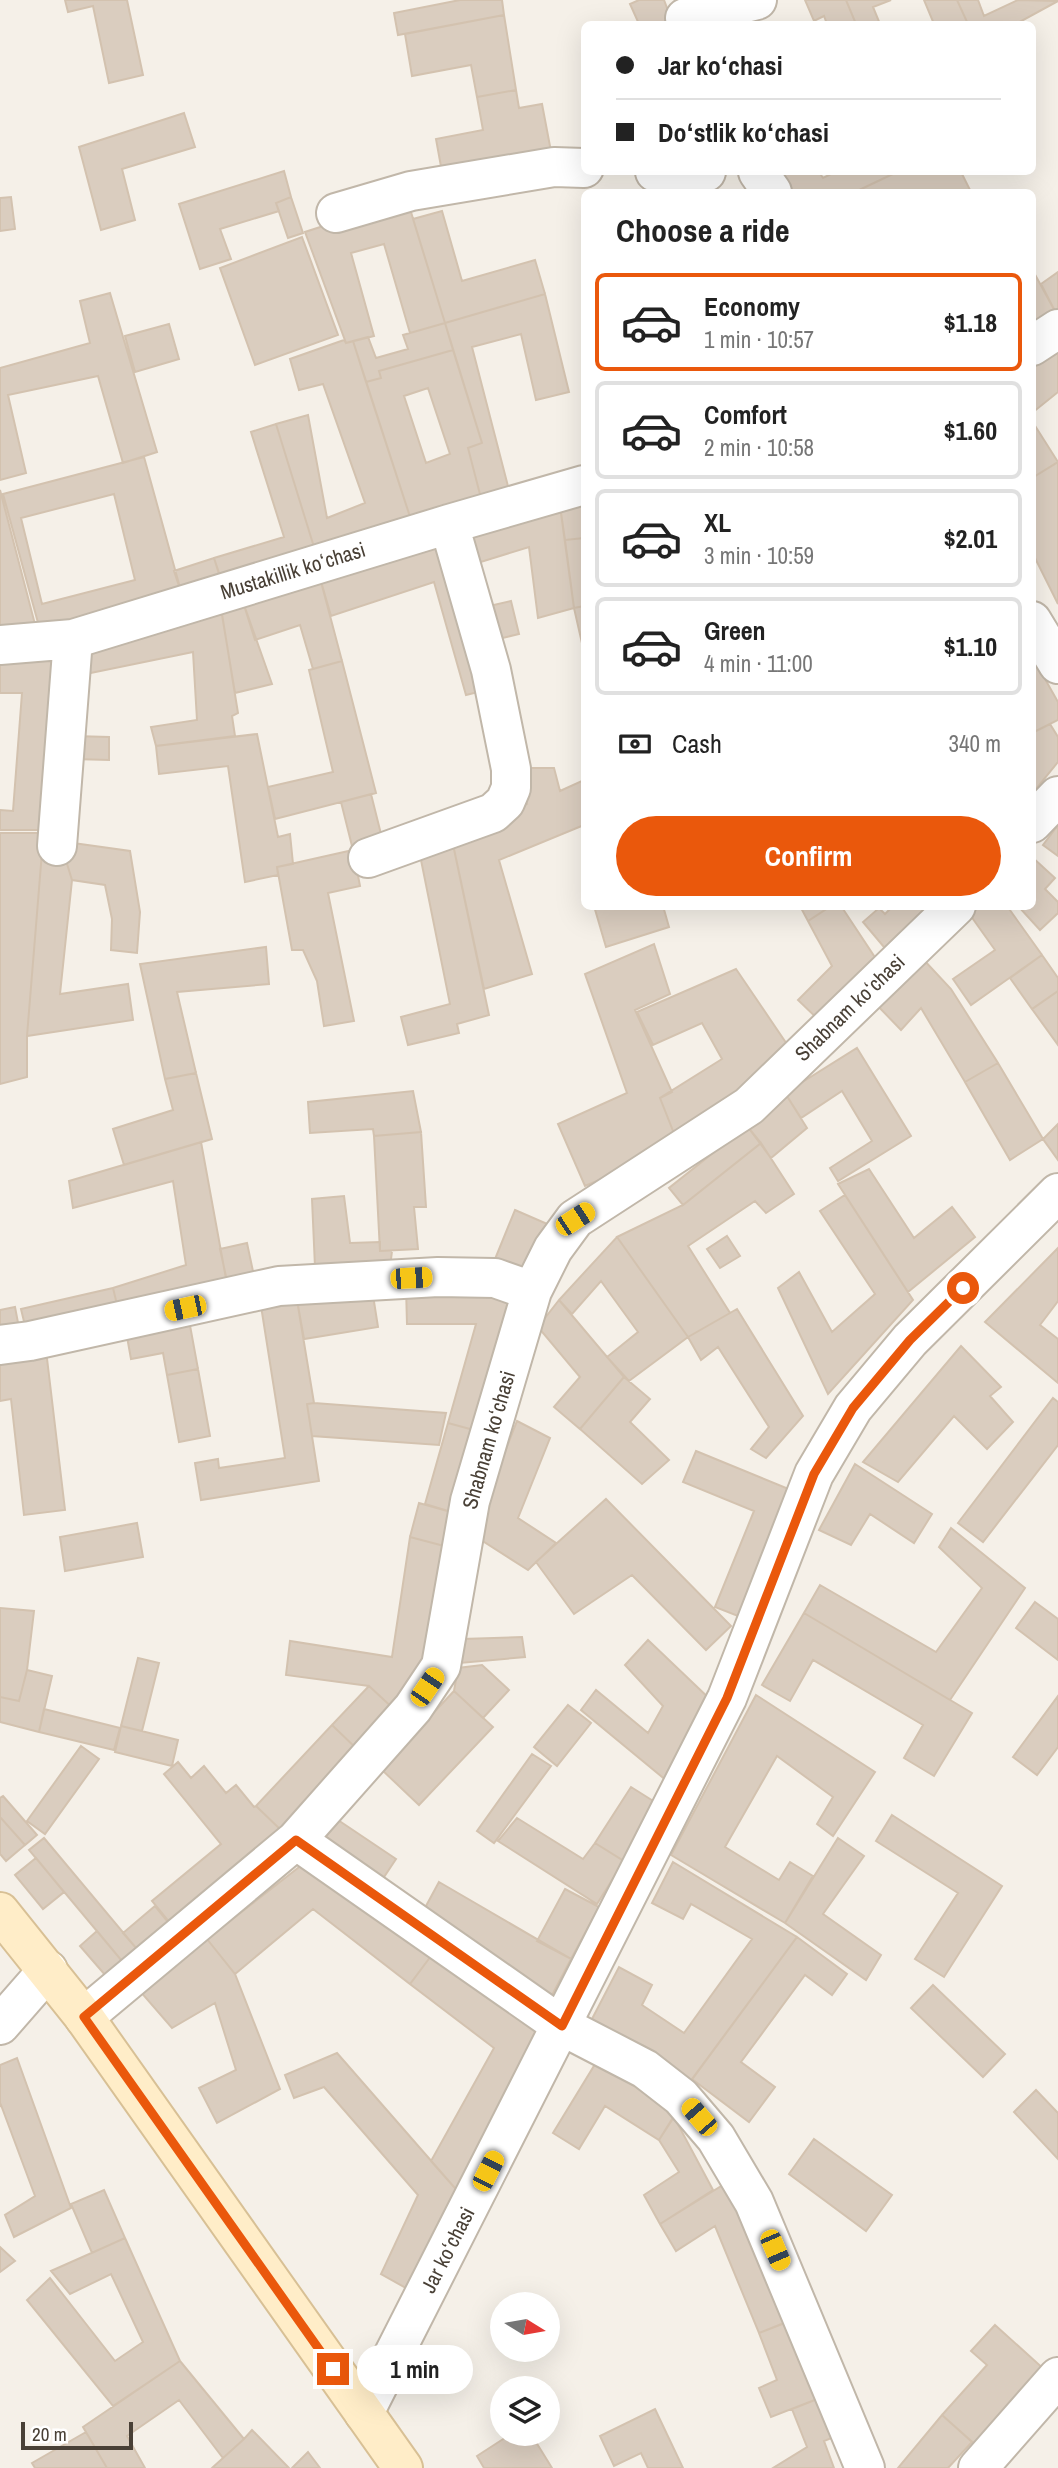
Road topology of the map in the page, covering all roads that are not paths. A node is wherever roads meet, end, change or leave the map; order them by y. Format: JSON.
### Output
{"nodes":[{"id":1,"x":757,"y":0,"type":"edge"},
{"id":2,"x":683,"y":14,"type":"edge"},
{"id":3,"x":581,"y":168,"type":"edge"},
{"id":4,"x":336,"y":213,"type":"dead end"},
{"id":5,"x":1058,"y":330,"type":"edge"},
{"id":6,"x":1036,"y":344,"type":"edge"},
{"id":7,"x":581,"y":485,"type":"edge"},
{"id":8,"x":449,"y":523,"type":"junction"},
{"id":9,"x":1036,"y":628,"type":"edge"},
{"id":10,"x":73,"y":639,"type":"junction"},
{"id":11,"x":0,"y":645,"type":"edge"},
{"id":12,"x":1058,"y":664,"type":"edge"},
{"id":13,"x":1058,"y":796,"type":"edge"},
{"id":14,"x":1036,"y":819,"type":"edge"},
{"id":15,"x":57,"y":846,"type":"dead end"},
{"id":16,"x":368,"y":858,"type":"dead end"},
{"id":17,"x":952,"y":910,"type":"edge"},
{"id":18,"x":1058,"y":1193,"type":"edge"},
{"id":19,"x":532,"y":1291,"type":"junction"},
{"id":20,"x":0,"y":1345,"type":"edge"},
{"id":21,"x":296,"y":1840,"type":"junction"},
{"id":22,"x":0,"y":1912,"type":"edge"},
{"id":23,"x":48,"y":1969,"type":"junction"},
{"id":24,"x":84,"y":2017,"type":"junction"},
{"id":25,"x":0,"y":2025,"type":"edge"},
{"id":26,"x":562,"y":2026,"type":"junction"},
{"id":27,"x":1058,"y":2377,"type":"edge"},
{"id":28,"x":365,"y":2413,"type":"junction"},
{"id":29,"x":403,"y":2468,"type":"edge"},
{"id":30,"x":865,"y":2468,"type":"edge"},
{"id":31,"x":978,"y":2468,"type":"edge"}],
"edges":[{"from":1,"to":2,"type":"street"},
{"from":3,"to":4,"type":"street"},
{"from":5,"to":6,"type":"street"},
{"from":7,"to":8,"type":"street","name":"Mustakillik koʻchasi"},
{"from":8,"to":10,"type":"street","name":"Mustakillik koʻchasi"},
{"from":8,"to":16,"type":"street"},
{"from":9,"to":12,"type":"street"},
{"from":10,"to":11,"type":"street","name":"Mustakillik koʻchasi"},
{"from":10,"to":15,"type":"street"},
{"from":13,"to":14,"type":"street"},
{"from":17,"to":19,"type":"street","name":"Shabnam koʻchasi"},
{"from":18,"to":26,"type":"street","name":"Jar koʻchasi"},
{"from":19,"to":20,"type":"street"},
{"from":19,"to":21,"type":"street","name":"Shabnam koʻchasi"},
{"from":21,"to":24,"type":"street","name":"Shabnam koʻchasi"},
{"from":21,"to":26,"type":"street"},
{"from":22,"to":23,"type":"street"},
{"from":23,"to":24,"type":"street"},
{"from":23,"to":25,"type":"street"},
{"from":24,"to":28,"type":"street"},
{"from":26,"to":28,"type":"street","name":"Jar koʻchasi"},
{"from":26,"to":30,"type":"street"},
{"from":27,"to":31,"type":"street"},
{"from":28,"to":29,"type":"street"}]}
